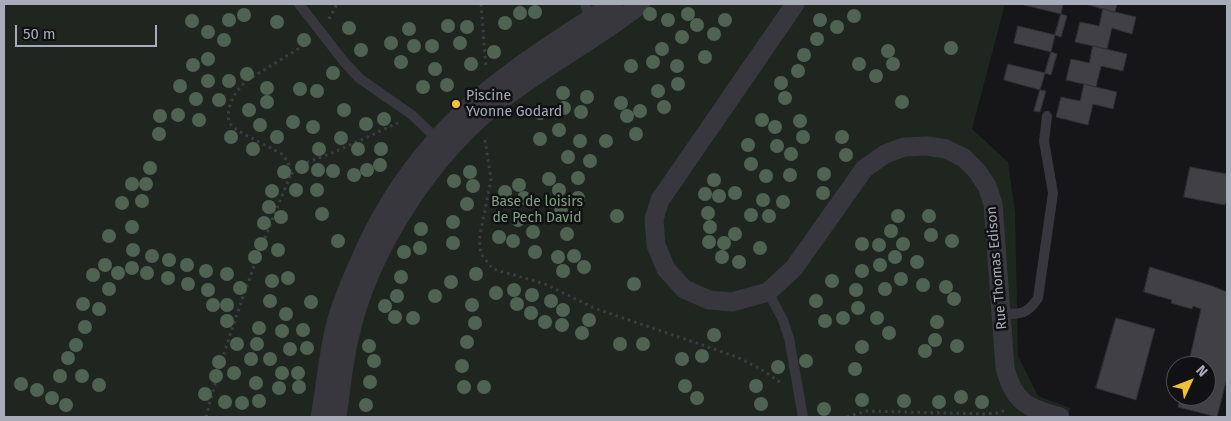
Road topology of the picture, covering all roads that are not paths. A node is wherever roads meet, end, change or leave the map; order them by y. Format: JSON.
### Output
{"nodes":[{"id":1,"x":299,"y":4,"type":"edge"},
{"id":2,"x":613,"y":4,"type":"edge"},
{"id":3,"x":641,"y":4,"type":"edge"},
{"id":4,"x":795,"y":4,"type":"edge"},
{"id":5,"x":591,"y":19,"type":"edge"},
{"id":6,"x":1047,"y":116,"type":"dead end"},
{"id":7,"x":442,"y":145,"type":"junction"},
{"id":8,"x":768,"y":292,"type":"junction"},
{"id":9,"x":1002,"y":314,"type":"junction"},
{"id":10,"x":320,"y":417,"type":"edge"},
{"id":11,"x":337,"y":417,"type":"edge"},
{"id":12,"x":803,"y":417,"type":"edge"},
{"id":13,"x":1060,"y":417,"type":"edge"}],
"edges":[{"from":1,"to":7,"type":"lane"},
{"from":2,"to":5,"type":"street"},
{"from":3,"to":5,"type":"street"},
{"from":4,"to":8,"type":"street","name":"Rue Thomas Edison"},
{"from":5,"to":7,"type":"street"},
{"from":5,"to":7,"type":"street"},
{"from":6,"to":9,"type":"lane"},
{"from":7,"to":10,"type":"street"},
{"from":7,"to":11,"type":"street"},
{"from":8,"to":9,"type":"street","name":"Rue Thomas Edison"},
{"from":8,"to":12,"type":"lane"},
{"from":9,"to":13,"type":"street","name":"Rue Thomas Edison"}]}
